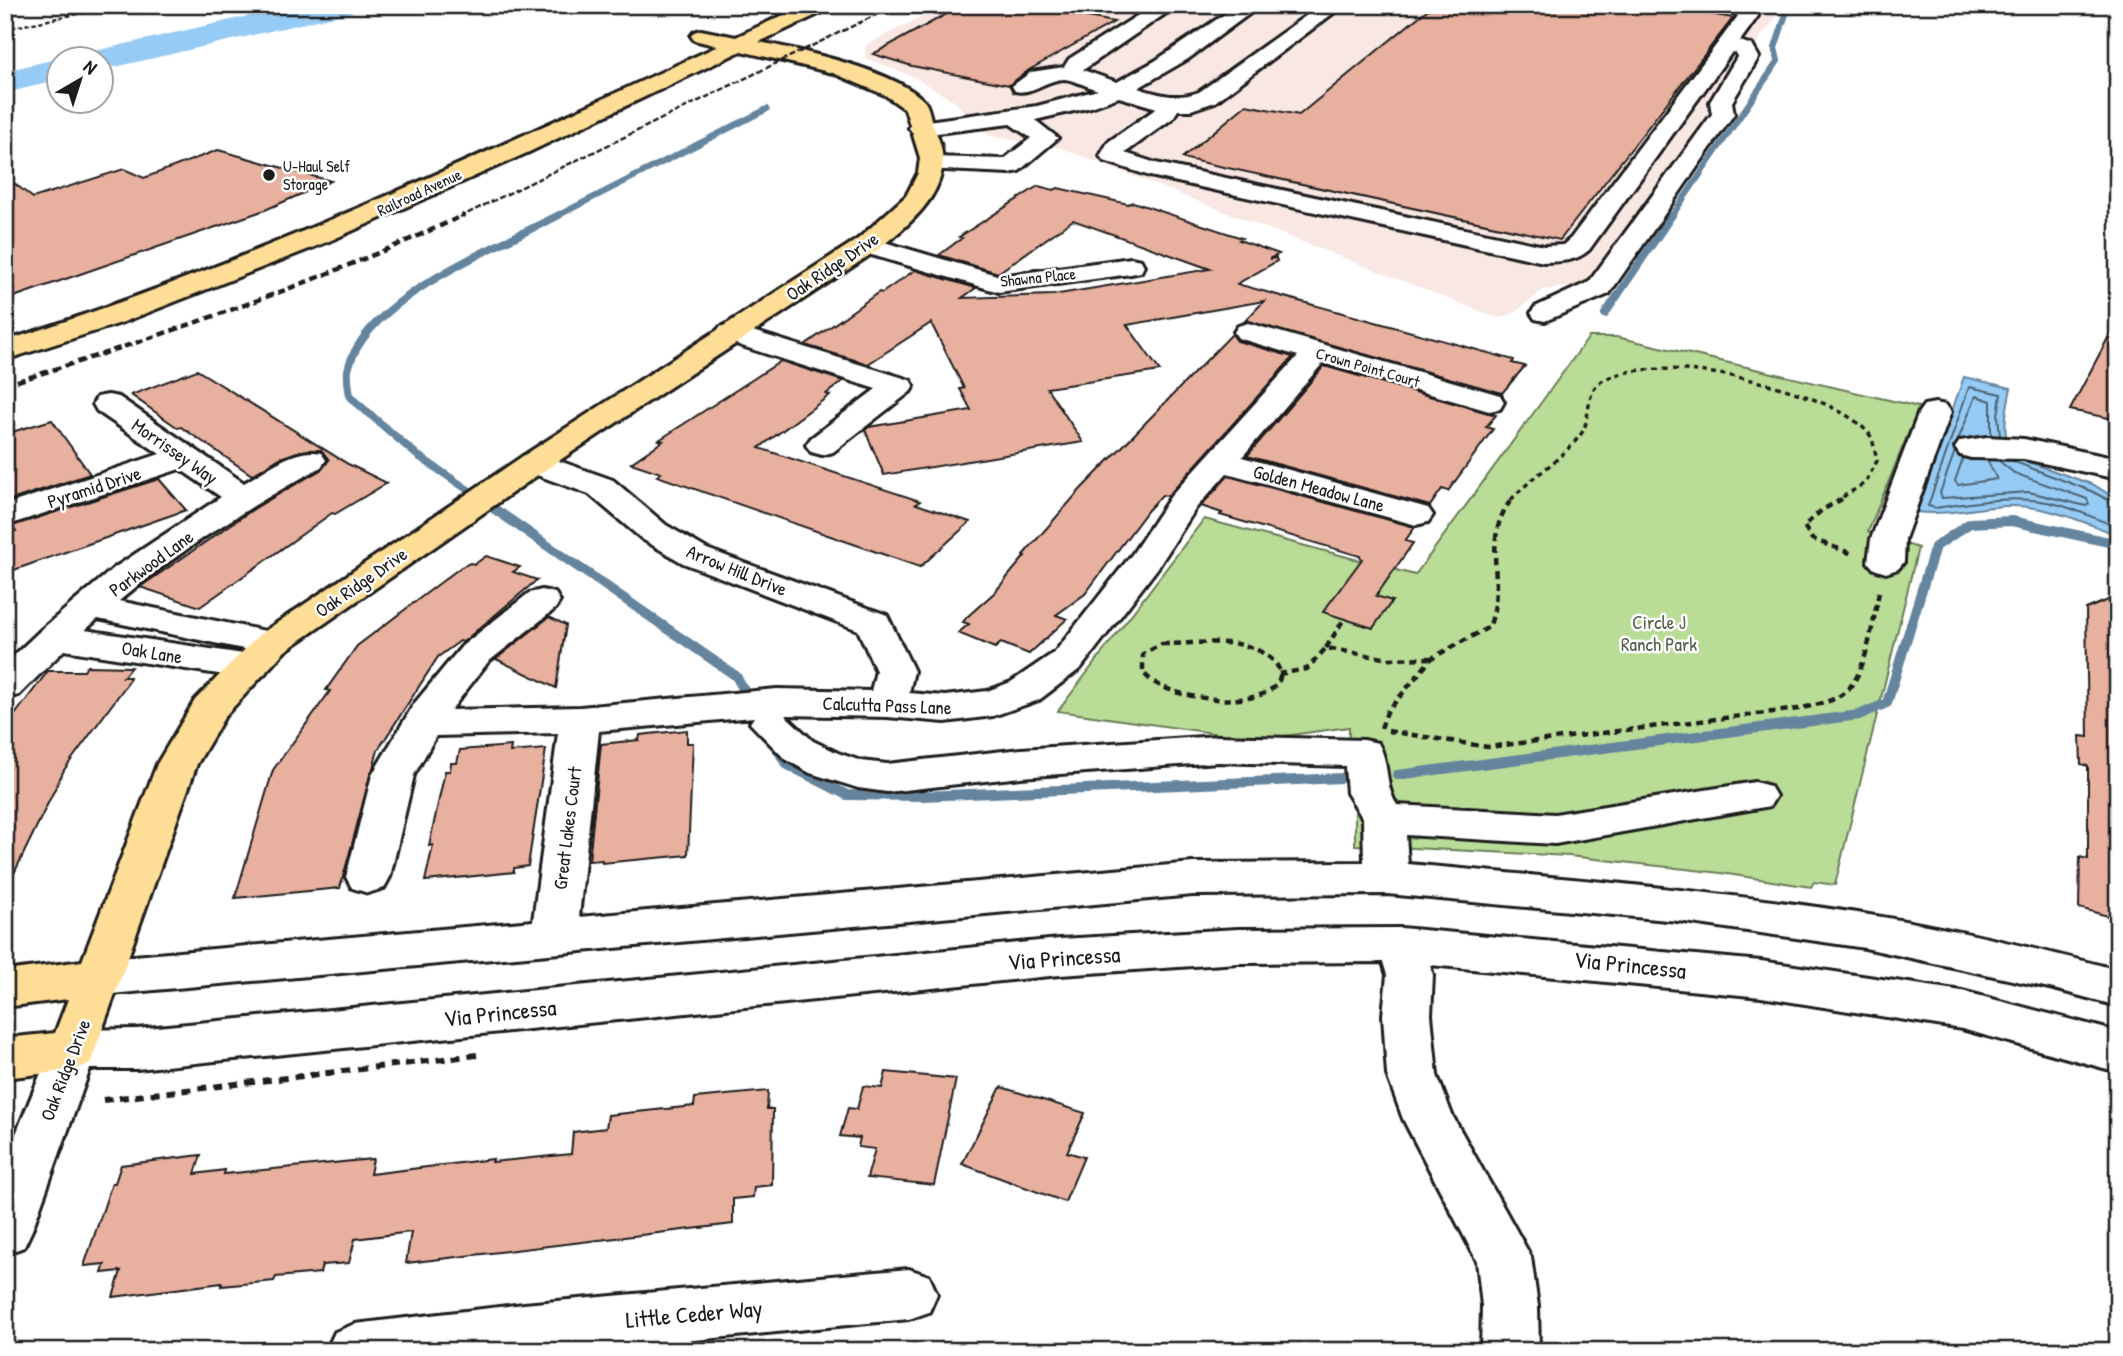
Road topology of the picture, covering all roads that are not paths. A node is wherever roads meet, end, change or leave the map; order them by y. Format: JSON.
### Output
{"nodes":[{"id":1,"x":822,"y":5,"type":"edge"},
{"id":2,"x":1168,"y":5,"type":"edge"},
{"id":3,"x":1251,"y":5,"type":"edge"},
{"id":4,"x":1334,"y":5,"type":"edge"},
{"id":5,"x":1730,"y":5,"type":"edge"},
{"id":6,"x":733,"y":21,"type":"dead end"},
{"id":7,"x":701,"y":36,"type":"junction"},
{"id":8,"x":737,"y":44,"type":"junction"},
{"id":9,"x":1728,"y":44,"type":"junction"},
{"id":10,"x":715,"y":55,"type":"junction"},
{"id":11,"x":1071,"y":72,"type":"junction"},
{"id":12,"x":1023,"y":86,"type":"dead end"},
{"id":13,"x":1116,"y":89,"type":"junction"},
{"id":14,"x":1166,"y":104,"type":"junction"},
{"id":15,"x":1014,"y":117,"type":"junction"},
{"id":16,"x":919,"y":126,"type":"junction"},
{"id":17,"x":932,"y":164,"type":"junction"},
{"id":18,"x":367,"y":189,"type":"dead end"},
{"id":19,"x":867,"y":245,"type":"junction"},
{"id":20,"x":1131,"y":266,"type":"dead end"},
{"id":21,"x":1545,"y":313,"type":"dead end"},
{"id":22,"x":5,"y":327,"type":"edge"},
{"id":23,"x":1248,"y":332,"type":"dead end"},
{"id":24,"x":730,"y":333,"type":"junction"},
{"id":25,"x":5,"y":351,"type":"edge"},
{"id":26,"x":1317,"y":352,"type":"junction"},
{"id":27,"x":1489,"y":402,"type":"dead end"},
{"id":28,"x":108,"y":404,"type":"dead end"},
{"id":29,"x":1935,"y":412,"type":"dead end"},
{"id":30,"x":822,"y":445,"type":"dead end"},
{"id":31,"x":1971,"y":448,"type":"dead end"},
{"id":32,"x":183,"y":457,"type":"junction"},
{"id":33,"x":310,"y":460,"type":"dead end"},
{"id":34,"x":1222,"y":461,"type":"junction"},
{"id":35,"x":534,"y":463,"type":"junction"},
{"id":36,"x":2118,"y":469,"type":"edge"},
{"id":37,"x":243,"y":497,"type":"junction"},
{"id":38,"x":1416,"y":515,"type":"dead end"},
{"id":39,"x":5,"y":516,"type":"edge"},
{"id":40,"x":1886,"y":562,"type":"road end"},
{"id":41,"x":542,"y":601,"type":"dead end"},
{"id":42,"x":93,"y":607,"type":"junction"},
{"id":43,"x":55,"y":637,"type":"junction"},
{"id":44,"x":261,"y":655,"type":"junction"},
{"id":45,"x":5,"y":686,"type":"edge"},
{"id":46,"x":887,"y":704,"type":"junction"},
{"id":47,"x":773,"y":712,"type":"junction"},
{"id":48,"x":580,"y":720,"type":"junction"},
{"id":49,"x":424,"y":723,"type":"junction"},
{"id":50,"x":1755,"y":796,"type":"dead end"},
{"id":51,"x":1384,"y":819,"type":"junction"},
{"id":52,"x":368,"y":877,"type":"dead end"},
{"id":53,"x":1387,"y":877,"type":"junction"},
{"id":54,"x":554,"y":936,"type":"junction"},
{"id":55,"x":1401,"y":945,"type":"junction"},
{"id":56,"x":100,"y":977,"type":"junction"},
{"id":57,"x":2118,"y":988,"type":"edge"},
{"id":58,"x":5,"y":989,"type":"edge"},
{"id":59,"x":73,"y":1050,"type":"junction"},
{"id":60,"x":2118,"y":1052,"type":"edge"},
{"id":61,"x":5,"y":1058,"type":"edge"},
{"id":62,"x":5,"y":1230,"type":"edge"},
{"id":63,"x":909,"y":1294,"type":"dead end"},
{"id":64,"x":523,"y":1340,"type":"edge"},
{"id":65,"x":355,"y":1351,"type":"edge"},
{"id":66,"x":1510,"y":1351,"type":"edge"}],
"edges":[{"from":1,"to":8,"type":"main road","name":"Railroad Avenue"},
{"from":2,"to":11,"type":"street"},
{"from":3,"to":13,"type":"street"},
{"from":4,"to":14,"type":"street"},
{"from":5,"to":9,"type":"street"},
{"from":6,"to":7,"type":"main road"},
{"from":7,"to":8,"type":"main road"},
{"from":7,"to":10,"type":"main road"},
{"from":8,"to":10,"type":"main road","name":"Railroad Avenue"},
{"from":8,"to":16,"type":"main road"},
{"from":9,"to":14,"type":"street"},
{"from":9,"to":21,"type":"street"},
{"from":10,"to":16,"type":"main road"},
{"from":10,"to":25,"type":"main road","name":"Railroad Avenue"},
{"from":11,"to":12,"type":"street"},
{"from":11,"to":13,"type":"street"},
{"from":13,"to":14,"type":"street"},
{"from":13,"to":15,"type":"street"},
{"from":15,"to":16,"type":"street"},
{"from":15,"to":17,"type":"street"},
{"from":16,"to":17,"type":"main road"},
{"from":17,"to":19,"type":"main road","name":"Oak Ridge Drive"},
{"from":18,"to":22,"type":"main road","name":"Railroad Avenue"},
{"from":19,"to":20,"type":"street","name":"Shawna Place"},
{"from":19,"to":24,"type":"main road","name":"Oak Ridge Drive"},
{"from":23,"to":26,"type":"street","name":"Crown Point Court"},
{"from":24,"to":30,"type":"street"},
{"from":24,"to":35,"type":"main road","name":"Oak Ridge Drive"},
{"from":26,"to":27,"type":"street","name":"Crown Point Court"},
{"from":26,"to":34,"type":"street","name":"Calcutta Pass Lane"},
{"from":28,"to":32,"type":"street","name":"Morrissey Way"},
{"from":29,"to":40,"type":"street"},
{"from":31,"to":36,"type":"street"},
{"from":32,"to":37,"type":"street","name":"Morrissey Way"},
{"from":32,"to":39,"type":"street","name":"Pyramid Drive"},
{"from":33,"to":37,"type":"street","name":"Parkwood Lane"},
{"from":34,"to":38,"type":"street","name":"Golden Meadow Lane"},
{"from":34,"to":46,"type":"street","name":"Calcutta Pass Lane"},
{"from":35,"to":44,"type":"main road","name":"Oak Ridge Drive"},
{"from":35,"to":46,"type":"street","name":"Arrow Hill Drive"},
{"from":37,"to":42,"type":"street","name":"Parkwood Lane"},
{"from":41,"to":49,"type":"street"},
{"from":42,"to":43,"type":"street","name":"Parkwood Lane"},
{"from":42,"to":44,"type":"street","name":"Oak Lane"},
{"from":43,"to":44,"type":"street","name":"Oak Lane"},
{"from":43,"to":45,"type":"street","name":"Parkwood Lane"},
{"from":44,"to":56,"type":"main road","name":"Oak Ridge Drive"},
{"from":46,"to":47,"type":"street","name":"Calcutta Pass Lane"},
{"from":47,"to":48,"type":"street","name":"Calcutta Pass Lane"},
{"from":47,"to":51,"type":"street"},
{"from":48,"to":49,"type":"street","name":"Calcutta Pass Lane"},
{"from":48,"to":54,"type":"street","name":"Great Lakes Court"},
{"from":49,"to":52,"type":"street"},
{"from":50,"to":51,"type":"street"},
{"from":51,"to":53,"type":"street"},
{"from":53,"to":54,"type":"street"},
{"from":53,"to":57,"type":"street"},
{"from":54,"to":56,"type":"street"},
{"from":55,"to":59,"type":"street","name":"Via Princessa"},
{"from":55,"to":60,"type":"street","name":"Via Princessa"},
{"from":55,"to":66,"type":"street"},
{"from":56,"to":58,"type":"main road"},
{"from":56,"to":59,"type":"main road","name":"Oak Ridge Drive"},
{"from":59,"to":61,"type":"main road","name":"Via Princessa"},
{"from":59,"to":62,"type":"street","name":"Oak Ridge Drive"},
{"from":63,"to":64,"type":"street","name":"Little Ceder Way"},
{"from":64,"to":65,"type":"street","name":"Little Ceder Way"}]}
